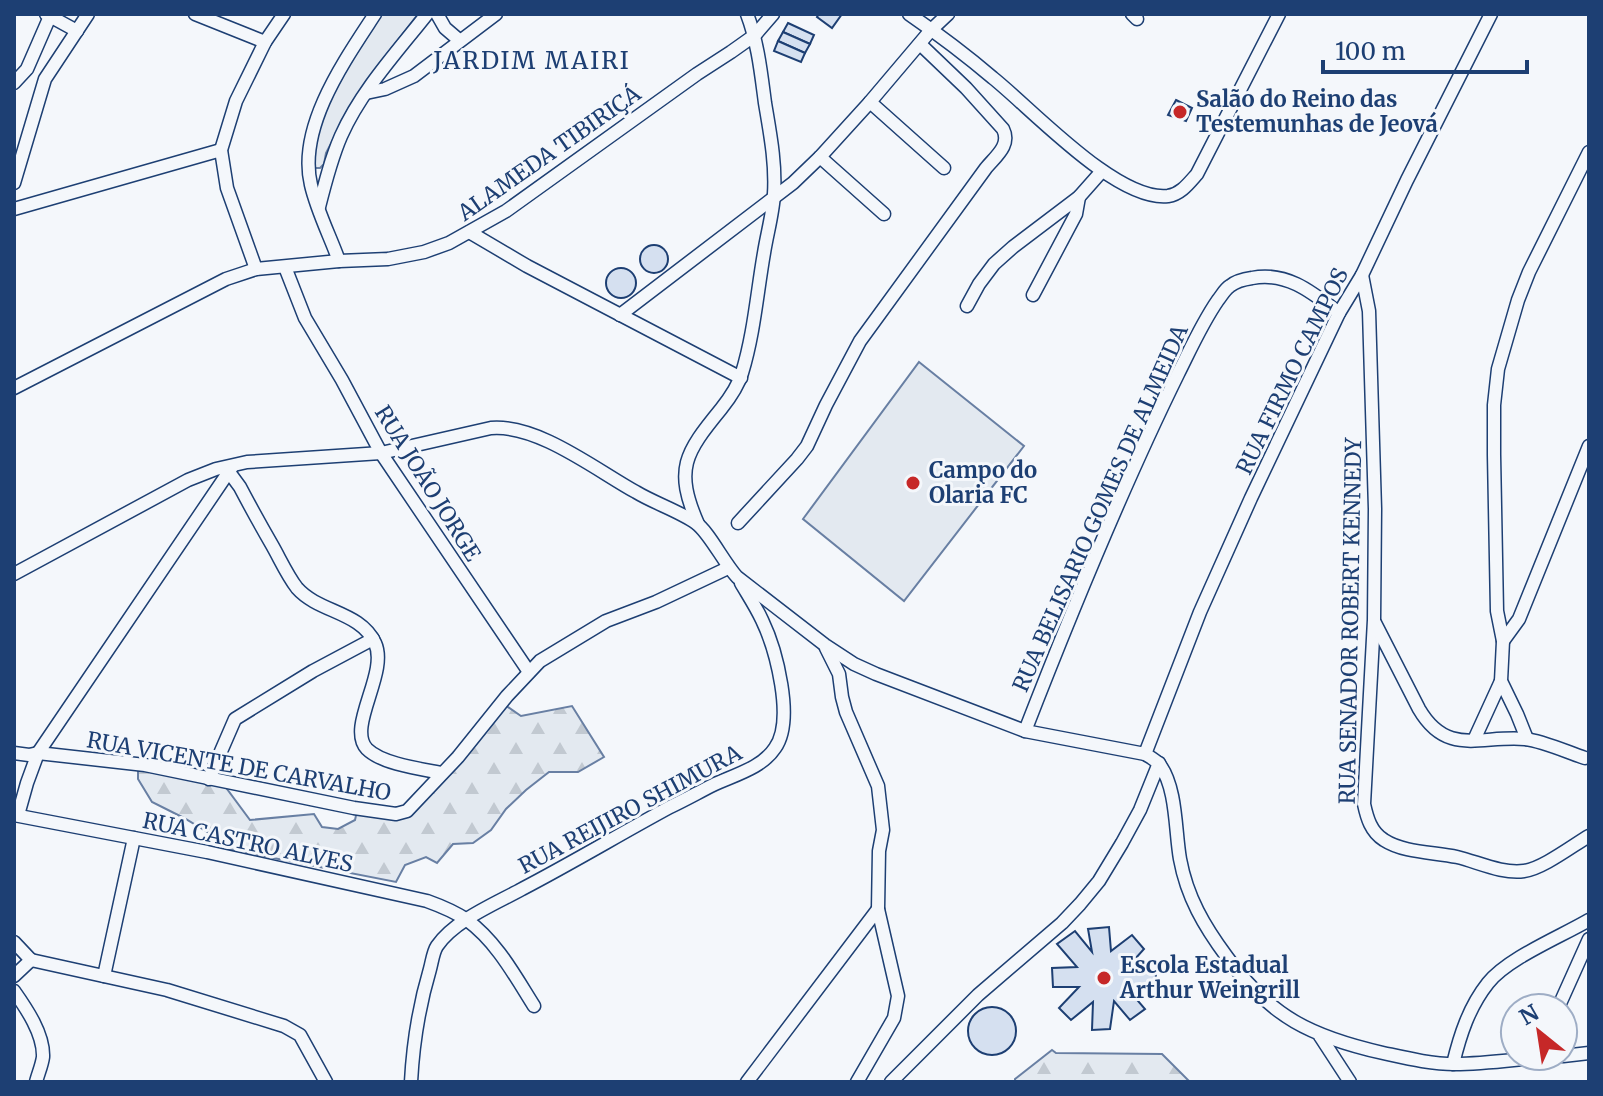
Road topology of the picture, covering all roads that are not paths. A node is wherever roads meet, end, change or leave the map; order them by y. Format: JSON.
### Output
{"nodes":[{"id":1,"x":88,"y":14,"type":"edge"},
{"id":2,"x":195,"y":14,"type":"edge"},
{"id":3,"x":284,"y":14,"type":"edge"},
{"id":4,"x":375,"y":14,"type":"edge"},
{"id":5,"x":427,"y":14,"type":"edge"},
{"id":6,"x":437,"y":14,"type":"edge"},
{"id":7,"x":496,"y":14,"type":"edge"},
{"id":8,"x":747,"y":14,"type":"edge"},
{"id":9,"x":773,"y":14,"type":"edge"},
{"id":10,"x":909,"y":14,"type":"edge"},
{"id":11,"x":948,"y":14,"type":"edge"},
{"id":12,"x":1279,"y":14,"type":"edge"},
{"id":13,"x":1491,"y":14,"type":"edge"},
{"id":14,"x":49,"y":15,"type":"edge"},
{"id":15,"x":931,"y":30,"type":"junction"},
{"id":16,"x":77,"y":31,"type":"junction"},
{"id":17,"x":755,"y":35,"type":"junction"},
{"id":18,"x":459,"y":40,"type":"junction"},
{"id":19,"x":265,"y":42,"type":"junction"},
{"id":20,"x":920,"y":44,"type":"junction"},
{"id":21,"x":27,"y":69,"type":"junction"},
{"id":22,"x":45,"y":79,"type":"junction"},
{"id":23,"x":14,"y":83,"type":"edge"},
{"id":24,"x":366,"y":93,"type":"junction"},
{"id":25,"x":870,"y":102,"type":"junction"},
{"id":26,"x":221,"y":150,"type":"junction"},
{"id":27,"x":1589,"y":152,"type":"edge"},
{"id":28,"x":820,"y":157,"type":"junction"},
{"id":29,"x":944,"y":168,"type":"dead end"},
{"id":30,"x":1102,"y":171,"type":"junction"},
{"id":31,"x":14,"y":183,"type":"edge"},
{"id":32,"x":1079,"y":197,"type":"junction"},
{"id":33,"x":774,"y":198,"type":"junction"},
{"id":34,"x":319,"y":207,"type":"junction"},
{"id":35,"x":14,"y":209,"type":"edge"},
{"id":36,"x":884,"y":214,"type":"dead end"},
{"id":37,"x":471,"y":233,"type":"junction"},
{"id":38,"x":339,"y":261,"type":"junction"},
{"id":39,"x":285,"y":267,"type":"junction"},
{"id":40,"x":256,"y":269,"type":"junction"},
{"id":41,"x":1362,"y":275,"type":"junction"},
{"id":42,"x":1033,"y":295,"type":"dead end"},
{"id":43,"x":967,"y":306,"type":"dead end"},
{"id":44,"x":1339,"y":313,"type":"junction"},
{"id":45,"x":620,"y":315,"type":"junction"},
{"id":46,"x":741,"y":378,"type":"junction"},
{"id":47,"x":14,"y":388,"type":"edge"},
{"id":48,"x":1589,"y":446,"type":"edge"},
{"id":49,"x":381,"y":453,"type":"junction"},
{"id":50,"x":231,"y":468,"type":"junction"},
{"id":51,"x":738,"y":523,"type":"dead end"},
{"id":52,"x":698,"y":524,"type":"junction"},
{"id":53,"x":733,"y":573,"type":"junction"},
{"id":54,"x":14,"y":574,"type":"edge"},
{"id":55,"x":1374,"y":620,"type":"junction"},
{"id":56,"x":373,"y":639,"type":"junction"},
{"id":57,"x":1503,"y":641,"type":"junction"},
{"id":58,"x":825,"y":645,"type":"junction"},
{"id":59,"x":529,"y":672,"type":"junction"},
{"id":60,"x":1501,"y":681,"type":"junction"},
{"id":61,"x":1025,"y":731,"type":"junction"},
{"id":62,"x":1527,"y":739,"type":"junction"},
{"id":63,"x":1474,"y":740,"type":"junction"},
{"id":64,"x":14,"y":753,"type":"edge"},
{"id":65,"x":38,"y":753,"type":"junction"},
{"id":66,"x":1145,"y":754,"type":"junction"},
{"id":67,"x":1585,"y":758,"type":"dead end"},
{"id":68,"x":1159,"y":763,"type":"junction"},
{"id":69,"x":442,"y":773,"type":"junction"},
{"id":70,"x":209,"y":779,"type":"junction"},
{"id":71,"x":16,"y":815,"type":"edge"},
{"id":72,"x":1589,"y":836,"type":"edge"},
{"id":73,"x":134,"y":838,"type":"junction"},
{"id":74,"x":878,"y":909,"type":"junction"},
{"id":75,"x":465,"y":919,"type":"junction"},
{"id":76,"x":1589,"y":920,"type":"edge"},
{"id":77,"x":1589,"y":939,"type":"edge"},
{"id":78,"x":14,"y":942,"type":"edge"},
{"id":79,"x":31,"y":960,"type":"junction"},
{"id":80,"x":14,"y":976,"type":"edge"},
{"id":81,"x":104,"y":976,"type":"junction"},
{"id":82,"x":14,"y":991,"type":"edge"},
{"id":83,"x":1565,"y":992,"type":"edge"},
{"id":84,"x":534,"y":1006,"type":"dead end"},
{"id":85,"x":1320,"y":1036,"type":"junction"},
{"id":86,"x":1499,"y":1060,"type":"edge"},
{"id":87,"x":1453,"y":1064,"type":"junction"},
{"id":88,"x":36,"y":1082,"type":"edge"},
{"id":89,"x":326,"y":1082,"type":"edge"},
{"id":90,"x":411,"y":1082,"type":"edge"},
{"id":91,"x":747,"y":1082,"type":"edge"},
{"id":92,"x":857,"y":1082,"type":"edge"},
{"id":93,"x":891,"y":1082,"type":"edge"},
{"id":94,"x":1350,"y":1082,"type":"edge"}],
"edges":[{"from":1,"to":16,"type":"street"},
{"from":2,"to":19,"type":"street"},
{"from":3,"to":19,"type":"street"},
{"from":4,"to":34,"type":"street"},
{"from":5,"to":24,"type":"street"},
{"from":6,"to":18,"type":"street"},
{"from":7,"to":18,"type":"street"},
{"from":8,"to":17,"type":"street"},
{"from":9,"to":17,"type":"street","name":"ALAMEDA TIBIRIÇÁ"},
{"from":10,"to":15,"type":"street"},
{"from":11,"to":15,"type":"street"},
{"from":12,"to":30,"type":"street"},
{"from":13,"to":41,"type":"street","name":"RUA FIRMO CAMPOS"},
{"from":14,"to":16,"type":"street"},
{"from":14,"to":21,"type":"street"},
{"from":15,"to":20,"type":"street"},
{"from":15,"to":30,"type":"street"},
{"from":16,"to":22,"type":"street"},
{"from":17,"to":33,"type":"street"},
{"from":17,"to":37,"type":"street","name":"ALAMEDA TIBIRIÇÁ"},
{"from":18,"to":24,"type":"street"},
{"from":19,"to":26,"type":"street"},
{"from":20,"to":25,"type":"street"},
{"from":20,"to":51,"type":"street"},
{"from":21,"to":22,"type":"street"},
{"from":21,"to":23,"type":"street"},
{"from":22,"to":31,"type":"street"},
{"from":24,"to":34,"type":"street"},
{"from":25,"to":28,"type":"street"},
{"from":25,"to":29,"type":"street"},
{"from":26,"to":35,"type":"street"},
{"from":26,"to":40,"type":"street"},
{"from":27,"to":57,"type":"street"},
{"from":28,"to":33,"type":"street"},
{"from":28,"to":36,"type":"street"},
{"from":30,"to":32,"type":"street"},
{"from":32,"to":42,"type":"street"},
{"from":32,"to":43,"type":"street"},
{"from":33,"to":45,"type":"street"},
{"from":33,"to":46,"type":"street"},
{"from":34,"to":38,"type":"street"},
{"from":37,"to":38,"type":"street","name":"ALAMEDA TIBIRIÇÁ"},
{"from":37,"to":45,"type":"street"},
{"from":38,"to":39,"type":"street","name":"ALAMEDA TIBIRIÇÁ"},
{"from":39,"to":40,"type":"street","name":"ALAMEDA TIBIRIÇÁ"},
{"from":39,"to":49,"type":"street","name":"RUA JOÃO JORGE"},
{"from":40,"to":47,"type":"street","name":"ALAMEDA TIBIRIÇÁ"},
{"from":41,"to":44,"type":"street","name":"RUA FIRMO CAMPOS"},
{"from":41,"to":55,"type":"street","name":"RUA SENADOR ROBERT KENNEDY"},
{"from":44,"to":61,"type":"street","name":"RUA BELISARIO GOMES DE ALMEIDA"},
{"from":44,"to":66,"type":"street","name":"RUA FIRMO CAMPOS"},
{"from":45,"to":46,"type":"street"},
{"from":46,"to":52,"type":"street"},
{"from":48,"to":57,"type":"street"},
{"from":49,"to":50,"type":"street"},
{"from":49,"to":52,"type":"street"},
{"from":49,"to":59,"type":"street","name":"RUA JOÃO JORGE"},
{"from":50,"to":54,"type":"street"},
{"from":50,"to":56,"type":"street"},
{"from":50,"to":65,"type":"street"},
{"from":52,"to":53,"type":"street"},
{"from":53,"to":58,"type":"street"},
{"from":53,"to":59,"type":"street","name":"RUA VICENTE DE CARVALHO"},
{"from":53,"to":75,"type":"street","name":"RUA REIJIRO SHIMURA"},
{"from":55,"to":63,"type":"street"},
{"from":55,"to":72,"type":"street","name":"RUA SENADOR ROBERT KENNEDY"},
{"from":56,"to":69,"type":"street"},
{"from":56,"to":70,"type":"street"},
{"from":57,"to":60,"type":"street"},
{"from":58,"to":61,"type":"street"},
{"from":58,"to":74,"type":"street"},
{"from":59,"to":69,"type":"street","name":"RUA VICENTE DE CARVALHO"},
{"from":60,"to":62,"type":"street"},
{"from":60,"to":63,"type":"street"},
{"from":61,"to":66,"type":"street"},
{"from":62,"to":63,"type":"street"},
{"from":62,"to":67,"type":"street"},
{"from":64,"to":65,"type":"street","name":"RUA VICENTE DE CARVALHO"},
{"from":65,"to":70,"type":"street","name":"RUA VICENTE DE CARVALHO"},
{"from":65,"to":71,"type":"street"},
{"from":66,"to":68,"type":"street"},
{"from":68,"to":85,"type":"street"},
{"from":68,"to":93,"type":"street"},
{"from":69,"to":70,"type":"street","name":"RUA VICENTE DE CARVALHO"},
{"from":71,"to":73,"type":"street","name":"RUA CASTRO ALVES"},
{"from":73,"to":75,"type":"street","name":"RUA CASTRO ALVES"},
{"from":73,"to":81,"type":"street"},
{"from":74,"to":91,"type":"street"},
{"from":74,"to":92,"type":"street"},
{"from":75,"to":84,"type":"street","name":"RUA CASTRO ALVES"},
{"from":75,"to":90,"type":"street","name":"RUA REIJIRO SHIMURA"},
{"from":76,"to":87,"type":"street"},
{"from":77,"to":83,"type":"street"},
{"from":78,"to":79,"type":"street"},
{"from":79,"to":80,"type":"street"},
{"from":79,"to":81,"type":"street"},
{"from":81,"to":89,"type":"street"},
{"from":82,"to":88,"type":"street"},
{"from":85,"to":87,"type":"street"},
{"from":85,"to":94,"type":"street"},
{"from":86,"to":87,"type":"street"}]}
